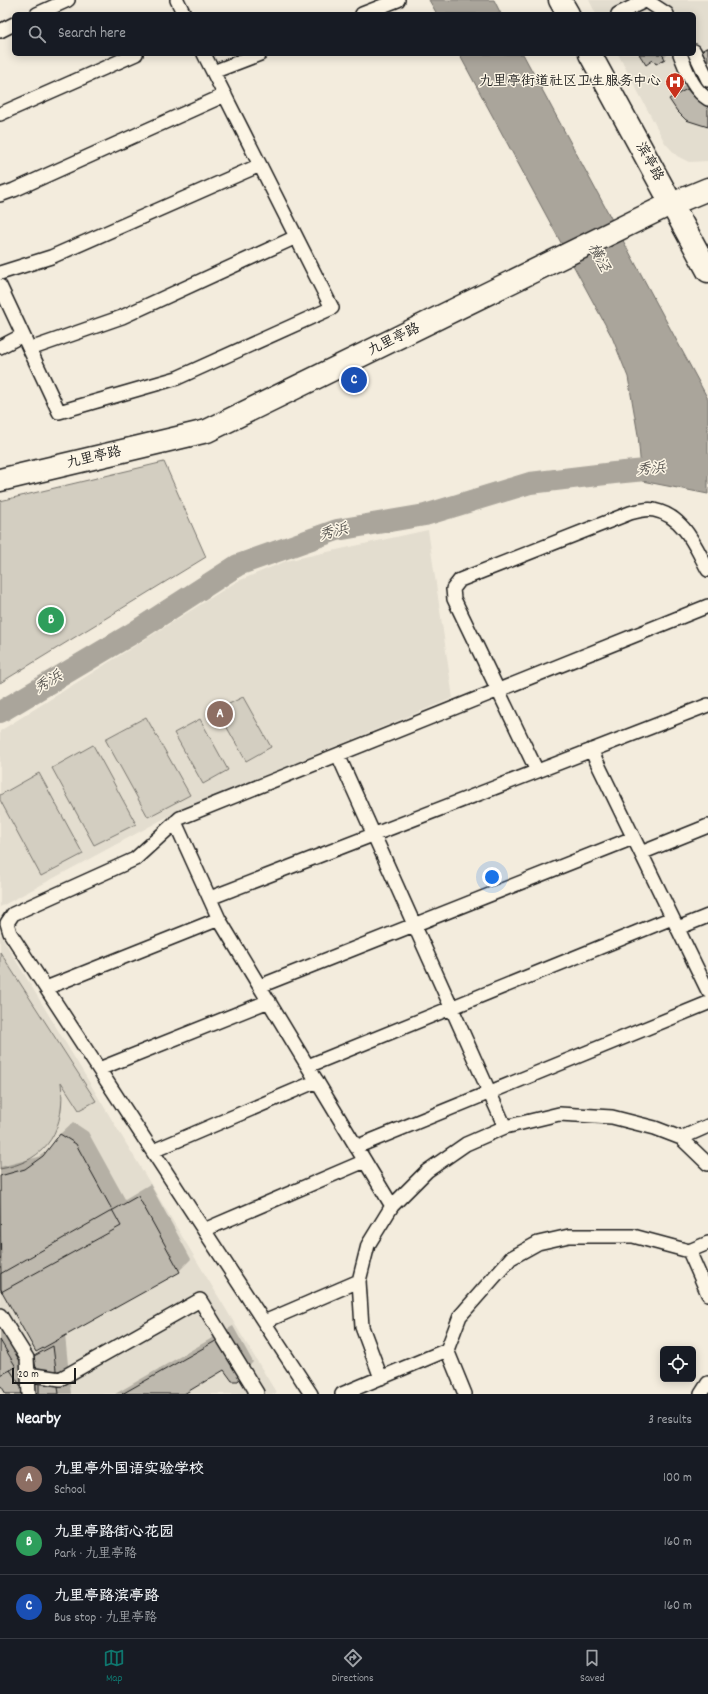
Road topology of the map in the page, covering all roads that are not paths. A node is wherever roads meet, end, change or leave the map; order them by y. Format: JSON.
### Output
{"nodes":[{"id":1,"x":68,"y":0,"type":"edge"},
{"id":2,"x":398,"y":0,"type":"edge"},
{"id":3,"x":560,"y":0,"type":"edge"},
{"id":4,"x":647,"y":0,"type":"edge"},
{"id":5,"x":41,"y":12,"type":"edge"},
{"id":6,"x":367,"y":12,"type":"edge"},
{"id":7,"x":567,"y":12,"type":"edge"},
{"id":8,"x":622,"y":12,"type":"edge"},
{"id":9,"x":665,"y":12,"type":"edge"},
{"id":10,"x":12,"y":25,"type":"edge"},
{"id":11,"x":0,"y":31,"type":"edge"},
{"id":12,"x":696,"y":55,"type":"edge"},
{"id":13,"x":131,"y":56,"type":"edge"},
{"id":14,"x":205,"y":56,"type":"edge"},
{"id":15,"x":255,"y":56,"type":"edge"},
{"id":16,"x":591,"y":56,"type":"edge"},
{"id":17,"x":681,"y":56,"type":"edge"},
{"id":18,"x":213,"y":72,"type":"junction"},
{"id":19,"x":708,"y":80,"type":"edge"},
{"id":20,"x":225,"y":96,"type":"junction"},
{"id":21,"x":708,"y":99,"type":"edge"},
{"id":22,"x":0,"y":114,"type":"edge"},
{"id":23,"x":260,"y":165,"type":"junction"},
{"id":24,"x":708,"y":189,"type":"edge"},
{"id":25,"x":0,"y":195,"type":"edge"},
{"id":26,"x":672,"y":204,"type":"junction"},
{"id":27,"x":296,"y":237,"type":"junction"},
{"id":28,"x":708,"y":271,"type":"edge"},
{"id":29,"x":0,"y":273,"type":"edge"},
{"id":30,"x":0,"y":286,"type":"edge"},
{"id":31,"x":23,"y":335,"type":"junction"},
{"id":32,"x":0,"y":347,"type":"edge"},
{"id":33,"x":30,"y":349,"type":"junction"},
{"id":34,"x":0,"y":480,"type":"edge"},
{"id":35,"x":708,"y":570,"type":"edge"},
{"id":36,"x":708,"y":606,"type":"edge"},
{"id":37,"x":498,"y":690,"type":"junction"},
{"id":38,"x":708,"y":704,"type":"edge"},
{"id":39,"x":591,"y":750,"type":"junction"},
{"id":40,"x":338,"y":754,"type":"junction"},
{"id":41,"x":537,"y":771,"type":"junction"},
{"id":42,"x":175,"y":822,"type":"junction"},
{"id":43,"x":708,"y":826,"type":"edge"},
{"id":44,"x":374,"y":834,"type":"junction"},
{"id":45,"x":633,"y":838,"type":"junction"},
{"id":46,"x":641,"y":853,"type":"junction"},
{"id":47,"x":210,"y":898,"type":"junction"},
{"id":48,"x":708,"y":916,"type":"edge"},
{"id":49,"x":219,"y":919,"type":"junction"},
{"id":50,"x":675,"y":923,"type":"junction"},
{"id":51,"x":414,"y":924,"type":"junction"},
{"id":52,"x":260,"y":986,"type":"junction"},
{"id":53,"x":46,"y":988,"type":"junction"},
{"id":54,"x":708,"y":991,"type":"edge"},
{"id":55,"x":269,"y":1002,"type":"junction"},
{"id":56,"x":708,"y":1003,"type":"edge"},
{"id":57,"x":452,"y":1007,"type":"junction"},
{"id":58,"x":308,"y":1066,"type":"junction"},
{"id":59,"x":99,"y":1069,"type":"junction"},
{"id":60,"x":317,"y":1081,"type":"junction"},
{"id":61,"x":490,"y":1092,"type":"junction"},
{"id":62,"x":708,"y":1126,"type":"edge"},
{"id":63,"x":505,"y":1127,"type":"junction"},
{"id":64,"x":681,"y":1138,"type":"junction"},
{"id":65,"x":356,"y":1146,"type":"junction"},
{"id":66,"x":153,"y":1152,"type":"junction"},
{"id":67,"x":364,"y":1161,"type":"junction"},
{"id":68,"x":708,"y":1164,"type":"edge"},
{"id":69,"x":392,"y":1206,"type":"junction"},
{"id":70,"x":204,"y":1230,"type":"junction"},
{"id":71,"x":708,"y":1243,"type":"edge"},
{"id":72,"x":689,"y":1251,"type":"junction"},
{"id":73,"x":359,"y":1281,"type":"junction"},
{"id":74,"x":708,"y":1294,"type":"edge"},
{"id":75,"x":0,"y":1315,"type":"edge"},
{"id":76,"x":264,"y":1322,"type":"junction"},
{"id":77,"x":447,"y":1350,"type":"junction"},
{"id":78,"x":28,"y":1374,"type":"junction"},
{"id":79,"x":381,"y":1378,"type":"junction"},
{"id":80,"x":708,"y":1383,"type":"edge"},
{"id":81,"x":29,"y":1394,"type":"edge"},
{"id":82,"x":255,"y":1394,"type":"edge"},
{"id":83,"x":311,"y":1394,"type":"edge"},
{"id":84,"x":342,"y":1394,"type":"edge"},
{"id":85,"x":465,"y":1394,"type":"edge"},
{"id":86,"x":701,"y":1394,"type":"edge"}],
"edges":[{"from":1,"to":5,"type":"lane"},
{"from":2,"to":6,"type":"lane"},
{"from":3,"to":7,"type":"street"},
{"from":4,"to":8,"type":"lane"},
{"from":4,"to":9,"type":"lane"},
{"from":10,"to":11,"type":"lane"},
{"from":12,"to":19,"type":"lane"},
{"from":13,"to":22,"type":"lane"},
{"from":14,"to":18,"type":"lane"},
{"from":15,"to":18,"type":"lane"},
{"from":16,"to":26,"type":"street","name":"滨亭路"},
{"from":17,"to":21,"type":"lane"},
{"from":18,"to":20,"type":"lane"},
{"from":20,"to":23,"type":"lane"},
{"from":20,"to":25,"type":"lane"},
{"from":23,"to":27,"type":"lane"},
{"from":23,"to":29,"type":"lane"},
{"from":24,"to":26,"type":"street","name":"九里亭路"},
{"from":26,"to":28,"type":"street","name":"滨亭路"},
{"from":26,"to":34,"type":"street","name":"九里亭路"},
{"from":27,"to":33,"type":"lane"},
{"from":27,"to":33,"type":"lane"},
{"from":30,"to":31,"type":"lane"},
{"from":31,"to":32,"type":"lane"},
{"from":31,"to":33,"type":"lane"},
{"from":35,"to":37,"type":"lane"},
{"from":36,"to":37,"type":"lane"},
{"from":37,"to":40,"type":"lane"},
{"from":37,"to":41,"type":"lane"},
{"from":38,"to":39,"type":"lane"},
{"from":39,"to":41,"type":"lane"},
{"from":39,"to":45,"type":"lane"},
{"from":40,"to":42,"type":"lane"},
{"from":40,"to":44,"type":"lane"},
{"from":41,"to":44,"type":"lane"},
{"from":42,"to":47,"type":"lane"},
{"from":42,"to":53,"type":"lane"},
{"from":43,"to":46,"type":"lane"},
{"from":44,"to":47,"type":"lane"},
{"from":44,"to":51,"type":"lane"},
{"from":45,"to":46,"type":"lane"},
{"from":45,"to":51,"type":"lane"},
{"from":46,"to":50,"type":"lane"},
{"from":47,"to":49,"type":"lane"},
{"from":48,"to":50,"type":"lane"},
{"from":49,"to":52,"type":"lane"},
{"from":49,"to":53,"type":"lane"},
{"from":50,"to":54,"type":"lane"},
{"from":50,"to":57,"type":"lane"},
{"from":51,"to":52,"type":"lane"},
{"from":51,"to":57,"type":"lane"},
{"from":52,"to":55,"type":"lane"},
{"from":53,"to":59,"type":"lane"},
{"from":55,"to":58,"type":"lane"},
{"from":55,"to":59,"type":"lane"},
{"from":56,"to":61,"type":"lane"},
{"from":57,"to":58,"type":"lane"},
{"from":57,"to":61,"type":"lane"},
{"from":58,"to":60,"type":"lane"},
{"from":59,"to":66,"type":"lane"},
{"from":60,"to":65,"type":"lane"},
{"from":60,"to":66,"type":"lane"},
{"from":61,"to":63,"type":"lane"},
{"from":61,"to":65,"type":"lane"},
{"from":62,"to":64,"type":"lane"},
{"from":63,"to":64,"type":"lane"},
{"from":63,"to":69,"type":"lane"},
{"from":64,"to":68,"type":"lane"},
{"from":65,"to":67,"type":"lane"},
{"from":66,"to":70,"type":"lane"},
{"from":67,"to":69,"type":"lane"},
{"from":67,"to":70,"type":"lane"},
{"from":69,"to":73,"type":"lane"},
{"from":70,"to":76,"type":"lane"},
{"from":71,"to":72,"type":"lane"},
{"from":72,"to":74,"type":"lane"},
{"from":72,"to":77,"type":"lane"},
{"from":73,"to":76,"type":"lane"},
{"from":73,"to":79,"type":"lane"},
{"from":75,"to":78,"type":"lane"},
{"from":76,"to":83,"type":"lane"},
{"from":77,"to":79,"type":"lane"},
{"from":77,"to":85,"type":"lane"},
{"from":78,"to":81,"type":"lane"},
{"from":78,"to":82,"type":"lane"},
{"from":79,"to":84,"type":"lane"},
{"from":80,"to":86,"type":"lane"}]}
